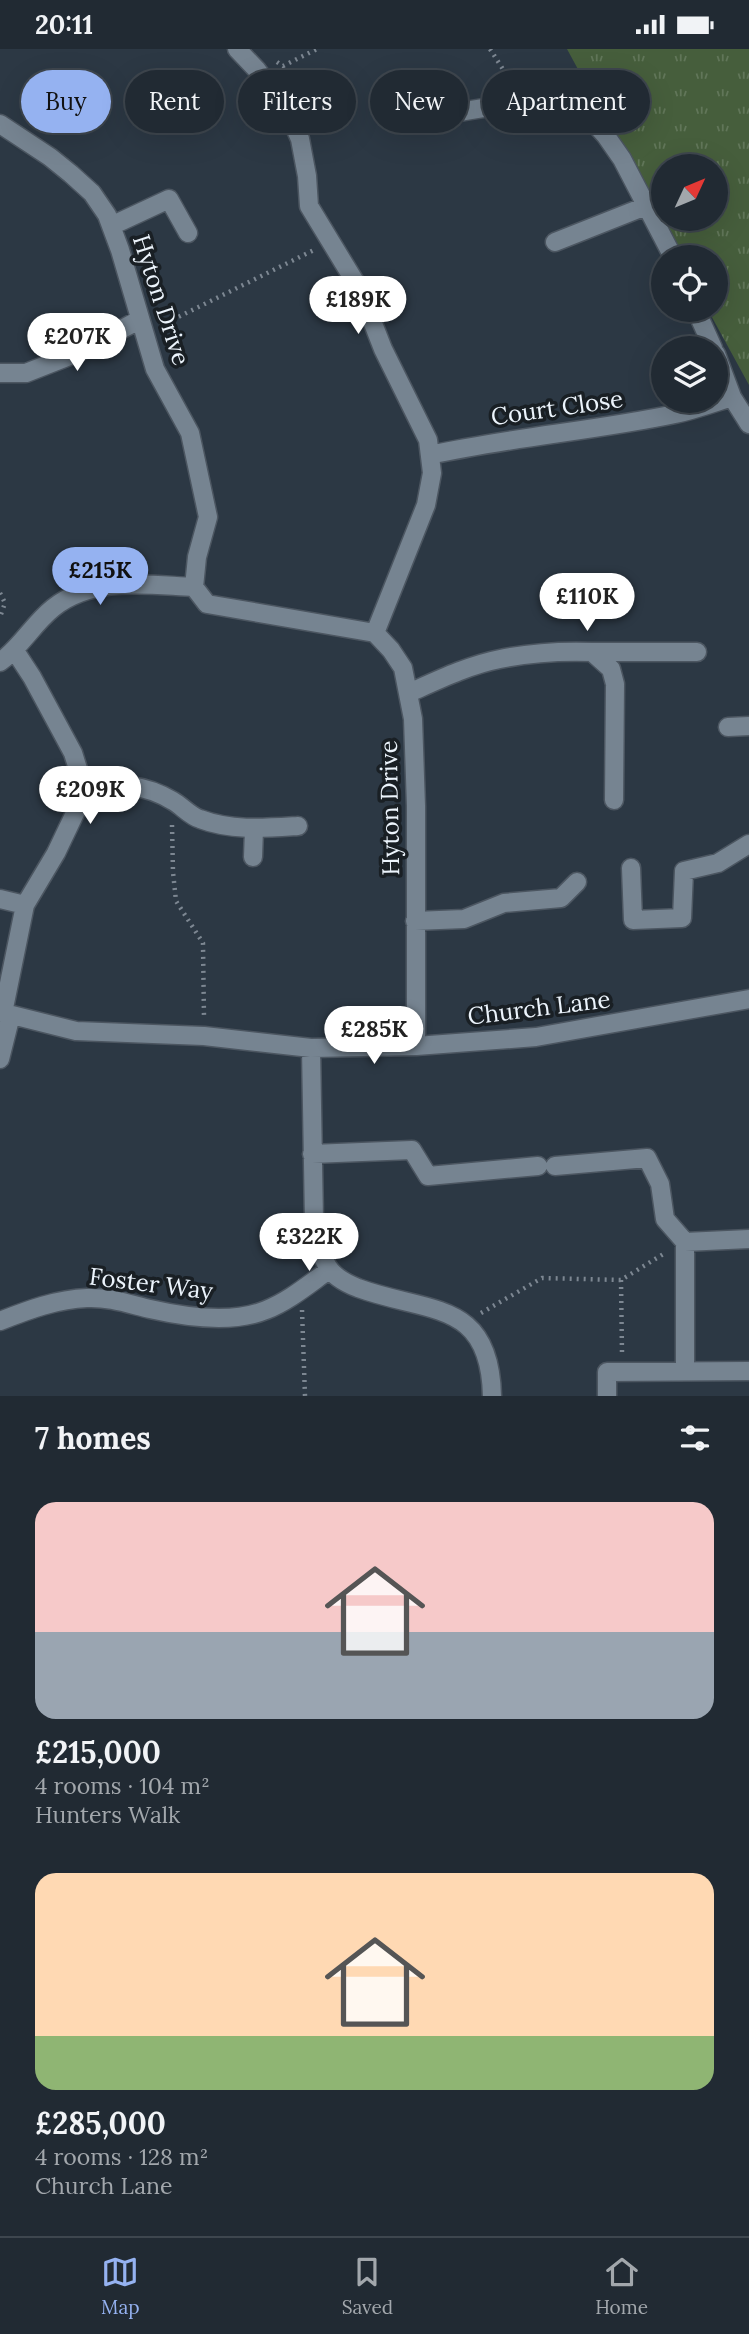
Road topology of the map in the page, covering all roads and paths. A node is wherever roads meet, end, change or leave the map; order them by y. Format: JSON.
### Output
{"nodes":[{"id":1,"x":237,"y":49,"type":"edge"},
{"id":2,"x":317,"y":49,"type":"edge"},
{"id":3,"x":490,"y":49,"type":"edge"},
{"id":4,"x":272,"y":60,"type":"dead end"},
{"id":5,"x":504,"y":70,"type":"edge"},
{"id":6,"x":0,"y":124,"type":"edge"},
{"id":7,"x":604,"y":133,"type":"edge"},
{"id":8,"x":646,"y":206,"type":"junction"},
{"id":9,"x":111,"y":226,"type":"junction"},
{"id":10,"x":188,"y":233,"type":"dead end"},
{"id":11,"x":332,"y":242,"type":"junction"},
{"id":12,"x":555,"y":242,"type":"dead end"},
{"id":13,"x":667,"y":245,"type":"edge"},
{"id":14,"x":141,"y":327,"type":"junction"},
{"id":15,"x":0,"y":373,"type":"edge"},
{"id":16,"x":728,"y":386,"type":"edge"},
{"id":17,"x":732,"y":397,"type":"junction"},
{"id":18,"x":749,"y":424,"type":"edge"},
{"id":19,"x":430,"y":455,"type":"junction"},
{"id":20,"x":194,"y":586,"type":"junction"},
{"id":21,"x":0,"y":593,"type":"edge"},
{"id":22,"x":0,"y":617,"type":"edge"},
{"id":23,"x":375,"y":633,"type":"junction"},
{"id":24,"x":15,"y":651,"type":"junction"},
{"id":25,"x":592,"y":652,"type":"junction"},
{"id":26,"x":697,"y":652,"type":"dead end"},
{"id":27,"x":0,"y":662,"type":"edge"},
{"id":28,"x":409,"y":693,"type":"junction"},
{"id":29,"x":749,"y":726,"type":"edge"},
{"id":30,"x":728,"y":727,"type":"dead end"},
{"id":31,"x":83,"y":785,"type":"junction"},
{"id":32,"x":172,"y":800,"type":"junction"},
{"id":33,"x":614,"y":800,"type":"dead end"},
{"id":34,"x":298,"y":826,"type":"dead end"},
{"id":35,"x":254,"y":829,"type":"junction"},
{"id":36,"x":749,"y":844,"type":"edge"},
{"id":37,"x":253,"y":857,"type":"dead end"},
{"id":38,"x":631,"y":868,"type":"dead end"},
{"id":39,"x":578,"y":882,"type":"dead end"},
{"id":40,"x":0,"y":899,"type":"edge"},
{"id":41,"x":25,"y":905,"type":"junction"},
{"id":42,"x":415,"y":921,"type":"junction"},
{"id":43,"x":749,"y":999,"type":"edge"},
{"id":44,"x":5,"y":1013,"type":"edge"},
{"id":45,"x":204,"y":1036,"type":"junction"},
{"id":46,"x":416,"y":1046,"type":"junction"},
{"id":47,"x":311,"y":1048,"type":"junction"},
{"id":48,"x":0,"y":1059,"type":"edge"},
{"id":49,"x":312,"y":1154,"type":"junction"},
{"id":50,"x":749,"y":1239,"type":"edge"},
{"id":51,"x":685,"y":1242,"type":"junction"},
{"id":52,"x":329,"y":1270,"type":"junction"},
{"id":53,"x":621,"y":1279,"type":"junction"},
{"id":54,"x":297,"y":1293,"type":"junction"},
{"id":55,"x":0,"y":1321,"type":"edge"},
{"id":56,"x":465,"y":1322,"type":"junction"},
{"id":57,"x":622,"y":1371,"type":"junction"},
{"id":58,"x":685,"y":1371,"type":"junction"},
{"id":59,"x":749,"y":1371,"type":"edge"},
{"id":60,"x":304,"y":1396,"type":"edge"},
{"id":61,"x":492,"y":1396,"type":"edge"},
{"id":62,"x":607,"y":1396,"type":"edge"}],
"edges":[{"from":1,"to":11,"type":"street"},
{"from":2,"to":4,"type":"path"},
{"from":3,"to":5,"type":"path"},
{"from":6,"to":9,"type":"street","name":"Hyton Drive"},
{"from":7,"to":8,"type":"street"},
{"from":8,"to":12,"type":"street"},
{"from":8,"to":13,"type":"street"},
{"from":9,"to":10,"type":"street"},
{"from":9,"to":14,"type":"street","name":"Hyton Drive"},
{"from":11,"to":14,"type":"path"},
{"from":11,"to":19,"type":"street"},
{"from":14,"to":15,"type":"street"},
{"from":14,"to":20,"type":"street","name":"Hyton Drive"},
{"from":16,"to":17,"type":"street"},
{"from":17,"to":18,"type":"street"},
{"from":17,"to":19,"type":"street","name":"Court Close"},
{"from":19,"to":23,"type":"street"},
{"from":20,"to":23,"type":"street"},
{"from":20,"to":24,"type":"street"},
{"from":21,"to":22,"type":"path"},
{"from":23,"to":28,"type":"street","name":"Hyton Drive"},
{"from":24,"to":27,"type":"street"},
{"from":24,"to":31,"type":"street"},
{"from":25,"to":26,"type":"street"},
{"from":25,"to":28,"type":"street"},
{"from":25,"to":33,"type":"street"},
{"from":28,"to":42,"type":"street","name":"Hyton Drive"},
{"from":29,"to":30,"type":"street"},
{"from":31,"to":32,"type":"street"},
{"from":31,"to":41,"type":"street"},
{"from":32,"to":35,"type":"street"},
{"from":32,"to":45,"type":"path"},
{"from":34,"to":35,"type":"street"},
{"from":35,"to":37,"type":"street"},
{"from":36,"to":38,"type":"street"},
{"from":39,"to":42,"type":"street"},
{"from":40,"to":41,"type":"street"},
{"from":41,"to":44,"type":"street"},
{"from":42,"to":46,"type":"street","name":"Hyton Drive"},
{"from":43,"to":46,"type":"street","name":"Church Lane"},
{"from":44,"to":45,"type":"street","name":"Church Lane"},
{"from":44,"to":48,"type":"street"},
{"from":45,"to":47,"type":"street","name":"Church Lane"},
{"from":46,"to":47,"type":"street","name":"Church Lane"},
{"from":47,"to":49,"type":"street"},
{"from":49,"to":51,"type":"street"},
{"from":49,"to":52,"type":"street"},
{"from":50,"to":51,"type":"street"},
{"from":51,"to":53,"type":"path"},
{"from":51,"to":58,"type":"street"},
{"from":52,"to":54,"type":"street","name":"Foster Way"},
{"from":52,"to":56,"type":"street"},
{"from":53,"to":56,"type":"path"},
{"from":53,"to":57,"type":"path"},
{"from":54,"to":55,"type":"street","name":"Foster Way"},
{"from":54,"to":60,"type":"path"},
{"from":56,"to":61,"type":"street"},
{"from":57,"to":58,"type":"street"},
{"from":57,"to":62,"type":"street"},
{"from":58,"to":59,"type":"street"}]}
